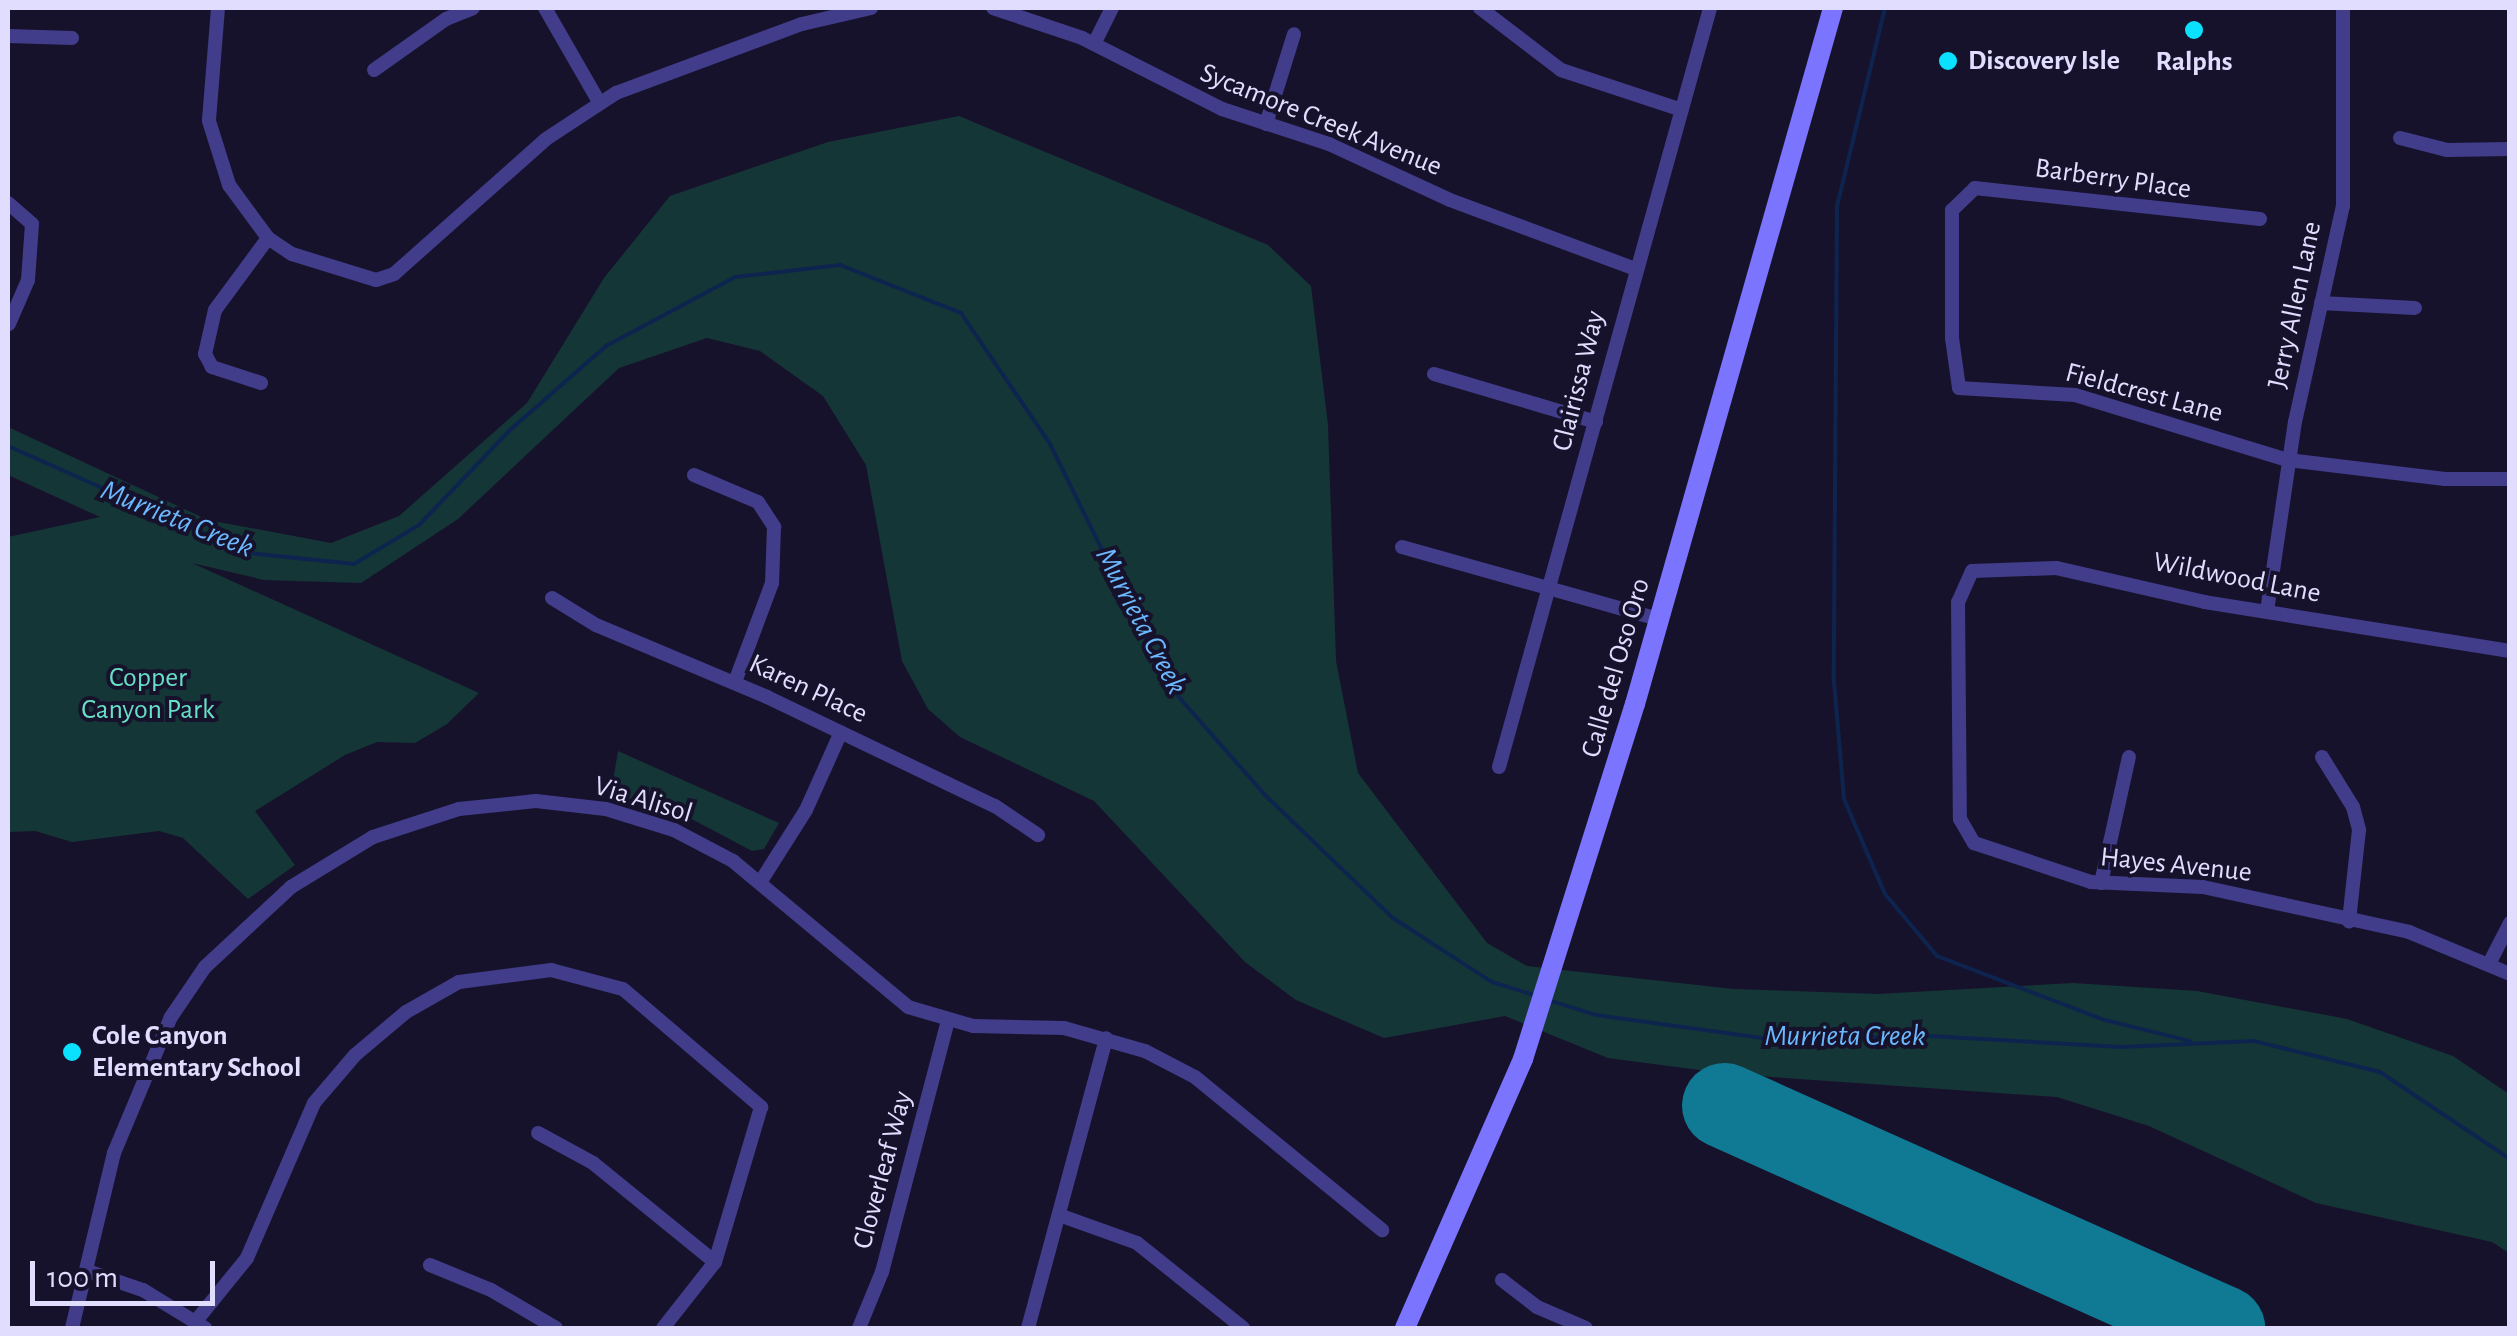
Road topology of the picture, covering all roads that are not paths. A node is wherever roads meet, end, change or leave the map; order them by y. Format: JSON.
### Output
{"nodes":[{"id":1,"x":218,"y":8,"type":"edge"},
{"id":2,"x":473,"y":8,"type":"edge"},
{"id":3,"x":545,"y":8,"type":"edge"},
{"id":4,"x":871,"y":8,"type":"edge"},
{"id":5,"x":994,"y":8,"type":"edge"},
{"id":6,"x":1112,"y":8,"type":"edge"},
{"id":7,"x":1480,"y":8,"type":"edge"},
{"id":8,"x":1710,"y":8,"type":"edge"},
{"id":9,"x":1833,"y":8,"type":"edge"},
{"id":10,"x":2342,"y":8,"type":"edge"},
{"id":11,"x":1294,"y":34,"type":"dead end"},
{"id":12,"x":8,"y":36,"type":"edge"},
{"id":13,"x":72,"y":38,"type":"dead end"},
{"id":14,"x":1094,"y":44,"type":"junction"},
{"id":15,"x":374,"y":70,"type":"dead end"},
{"id":16,"x":599,"y":102,"type":"junction"},
{"id":17,"x":1682,"y":110,"type":"junction"},
{"id":18,"x":1266,"y":124,"type":"junction"},
{"id":19,"x":2400,"y":138,"type":"dead end"},
{"id":20,"x":2510,"y":149,"type":"edge"},
{"id":21,"x":1962,"y":196,"type":"joint"},
{"id":22,"x":8,"y":203,"type":"edge"},
{"id":23,"x":2260,"y":219,"type":"dead end"},
{"id":24,"x":268,"y":238,"type":"junction"},
{"id":25,"x":1634,"y":268,"type":"junction"},
{"id":26,"x":2321,"y":303,"type":"junction"},
{"id":27,"x":2415,"y":308,"type":"dead end"},
{"id":28,"x":9,"y":324,"type":"edge"},
{"id":29,"x":1434,"y":374,"type":"dead end"},
{"id":30,"x":261,"y":383,"type":"dead end"},
{"id":31,"x":1596,"y":422,"type":"junction"},
{"id":32,"x":2288,"y":460,"type":"junction"},
{"id":33,"x":694,"y":475,"type":"dead end"},
{"id":34,"x":2510,"y":480,"type":"edge"},
{"id":35,"x":1402,"y":547,"type":"dead end"},
{"id":36,"x":1960,"y":585,"type":"joint"},
{"id":37,"x":1549,"y":588,"type":"junction"},
{"id":38,"x":552,"y":598,"type":"dead end"},
{"id":39,"x":2267,"y":612,"type":"junction"},
{"id":40,"x":1659,"y":619,"type":"junction"},
{"id":41,"x":2510,"y":651,"type":"edge"},
{"id":42,"x":735,"y":682,"type":"junction"},
{"id":43,"x":841,"y":732,"type":"junction"},
{"id":44,"x":2322,"y":756,"type":"dead end"},
{"id":45,"x":2129,"y":757,"type":"dead end"},
{"id":46,"x":1500,"y":767,"type":"dead end"},
{"id":47,"x":1038,"y":835,"type":"dead end"},
{"id":48,"x":762,"y":881,"type":"junction"},
{"id":49,"x":2101,"y":883,"type":"junction"},
{"id":50,"x":2349,"y":921,"type":"junction"},
{"id":51,"x":2510,"y":924,"type":"edge"},
{"id":52,"x":2490,"y":962,"type":"junction"},
{"id":53,"x":2510,"y":974,"type":"edge"},
{"id":54,"x":948,"y":1021,"type":"junction"},
{"id":55,"x":1106,"y":1038,"type":"junction"},
{"id":56,"x":538,"y":1133,"type":"dead end"},
{"id":57,"x":1059,"y":1215,"type":"junction"},
{"id":58,"x":1382,"y":1230,"type":"dead end"},
{"id":59,"x":716,"y":1262,"type":"junction"},
{"id":60,"x":430,"y":1265,"type":"dead end"},
{"id":61,"x":90,"y":1272,"type":"junction"},
{"id":62,"x":1502,"y":1280,"type":"dead end"},
{"id":63,"x":200,"y":1325,"type":"edge"},
{"id":64,"x":72,"y":1328,"type":"edge"},
{"id":65,"x":556,"y":1328,"type":"edge"},
{"id":66,"x":663,"y":1328,"type":"edge"},
{"id":67,"x":859,"y":1328,"type":"edge"},
{"id":68,"x":1028,"y":1328,"type":"edge"},
{"id":69,"x":1243,"y":1328,"type":"edge"},
{"id":70,"x":1405,"y":1328,"type":"edge"},
{"id":71,"x":1586,"y":1328,"type":"edge"}],
"edges":[{"from":1,"to":24,"type":"street"},
{"from":2,"to":15,"type":"street"},
{"from":3,"to":16,"type":"street"},
{"from":4,"to":16,"type":"street"},
{"from":5,"to":14,"type":"street","name":"Sycamore Creek Avenue"},
{"from":6,"to":14,"type":"street"},
{"from":7,"to":17,"type":"street"},
{"from":8,"to":17,"type":"street","name":"Clairissa Way"},
{"from":9,"to":40,"type":"main road","name":"Calle del Oso Oro"},
{"from":10,"to":26,"type":"street","name":"Jerry Allen Lane"},
{"from":11,"to":18,"type":"street"},
{"from":12,"to":13,"type":"street"},
{"from":14,"to":18,"type":"street","name":"Sycamore Creek Avenue"},
{"from":16,"to":24,"type":"street"},
{"from":17,"to":25,"type":"street","name":"Clairissa Way"},
{"from":18,"to":25,"type":"street","name":"Sycamore Creek Avenue"},
{"from":19,"to":20,"type":"street"},
{"from":21,"to":23,"type":"street","name":"Barberry Place"},
{"from":21,"to":32,"type":"street","name":"Fieldcrest Lane"},
{"from":22,"to":28,"type":"street"},
{"from":24,"to":30,"type":"street"},
{"from":25,"to":31,"type":"street","name":"Clairissa Way"},
{"from":26,"to":27,"type":"street"},
{"from":26,"to":32,"type":"street","name":"Jerry Allen Lane"},
{"from":29,"to":31,"type":"street"},
{"from":31,"to":37,"type":"street","name":"Clairissa Way"},
{"from":32,"to":34,"type":"street","name":"Fieldcrest Lane"},
{"from":32,"to":39,"type":"street","name":"Jerry Allen Lane"},
{"from":33,"to":42,"type":"street"},
{"from":35,"to":37,"type":"street"},
{"from":36,"to":39,"type":"street","name":"Wildwood Lane"},
{"from":36,"to":49,"type":"street","name":"Hayes Avenue"},
{"from":37,"to":40,"type":"street"},
{"from":37,"to":46,"type":"street","name":"Clairissa Way"},
{"from":38,"to":42,"type":"street","name":"Karen Place"},
{"from":39,"to":41,"type":"street","name":"Wildwood Lane"},
{"from":40,"to":70,"type":"main road","name":"Calle del Oso Oro"},
{"from":42,"to":43,"type":"street","name":"Karen Place"},
{"from":43,"to":47,"type":"street","name":"Karen Place"},
{"from":43,"to":48,"type":"street"},
{"from":44,"to":50,"type":"street"},
{"from":45,"to":49,"type":"street"},
{"from":48,"to":54,"type":"street","name":"Via Alisol"},
{"from":48,"to":61,"type":"street","name":"Via Alisol"},
{"from":49,"to":50,"type":"street","name":"Hayes Avenue"},
{"from":50,"to":52,"type":"street","name":"Hayes Avenue"},
{"from":51,"to":52,"type":"street"},
{"from":52,"to":53,"type":"street","name":"Hayes Avenue"},
{"from":54,"to":55,"type":"street","name":"Via Alisol"},
{"from":54,"to":67,"type":"street","name":"Cloverleaf Way"},
{"from":55,"to":57,"type":"street"},
{"from":55,"to":58,"type":"street","name":"Via Alisol"},
{"from":56,"to":59,"type":"street"},
{"from":57,"to":68,"type":"street"},
{"from":57,"to":69,"type":"street"},
{"from":59,"to":63,"type":"street"},
{"from":59,"to":66,"type":"street"},
{"from":60,"to":65,"type":"street"},
{"from":61,"to":63,"type":"street"},
{"from":61,"to":64,"type":"street","name":"Via Alisol"},
{"from":62,"to":71,"type":"street"}]}
